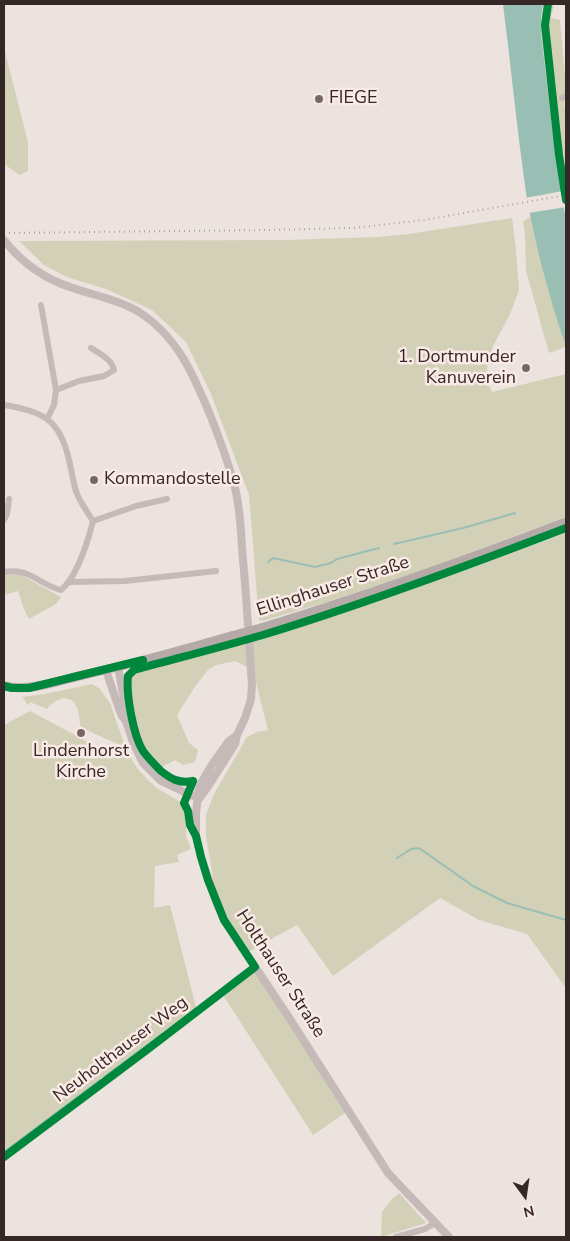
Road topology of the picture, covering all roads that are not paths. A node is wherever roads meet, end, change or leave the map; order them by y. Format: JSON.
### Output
{"nodes":[{"id":1,"x":4,"y":240,"type":"edge"},
{"id":2,"x":41,"y":306,"type":"dead end"},
{"id":3,"x":91,"y":348,"type":"dead end"},
{"id":4,"x":56,"y":390,"type":"junction"},
{"id":5,"x":4,"y":405,"type":"edge"},
{"id":6,"x":47,"y":419,"type":"junction"},
{"id":7,"x":9,"y":499,"type":"dead end"},
{"id":8,"x":167,"y":499,"type":"dead end"},
{"id":9,"x":4,"y":520,"type":"edge"},
{"id":10,"x":93,"y":521,"type":"junction"},
{"id":11,"x":566,"y":522,"type":"edge"},
{"id":12,"x":216,"y":571,"type":"dead end"},
{"id":13,"x":4,"y":572,"type":"edge"},
{"id":14,"x":69,"y":582,"type":"junction"},
{"id":15,"x":118,"y":667,"type":"junction"},
{"id":16,"x":106,"y":670,"type":"junction"},
{"id":17,"x":8,"y":687,"type":"edge"},
{"id":18,"x":126,"y":721,"type":"junction"},
{"id":19,"x":199,"y":798,"type":"junction"},
{"id":20,"x":255,"y":966,"type":"junction"},
{"id":21,"x":4,"y":1157,"type":"edge"},
{"id":22,"x":435,"y":1223,"type":"junction"},
{"id":23,"x":396,"y":1237,"type":"edge"},
{"id":24,"x":448,"y":1237,"type":"edge"}],
"edges":[{"from":1,"to":19,"type":"street","name":"Holthauser Straße"},
{"from":2,"to":4,"type":"street"},
{"from":3,"to":4,"type":"street"},
{"from":4,"to":6,"type":"street"},
{"from":5,"to":6,"type":"street"},
{"from":6,"to":10,"type":"street"},
{"from":7,"to":9,"type":"street"},
{"from":8,"to":10,"type":"street"},
{"from":10,"to":14,"type":"street"},
{"from":11,"to":15,"type":"main road","name":"Ellinghauser Straße","bridge":true},
{"from":12,"to":14,"type":"street"},
{"from":13,"to":14,"type":"street"},
{"from":15,"to":16,"type":"main road","name":"Ellinghauser Straße"},
{"from":15,"to":18,"type":"street"},
{"from":16,"to":17,"type":"main road"},
{"from":16,"to":18,"type":"street"},
{"from":18,"to":19,"type":"street"},
{"from":19,"to":20,"type":"street","name":"Holthauser Straße"},
{"from":20,"to":21,"type":"street","name":"Neuholthauser Weg"},
{"from":20,"to":22,"type":"street","name":"Holthauser Straße"},
{"from":22,"to":23,"type":"street"},
{"from":22,"to":24,"type":"street","name":"Holthauser Straße"}]}
